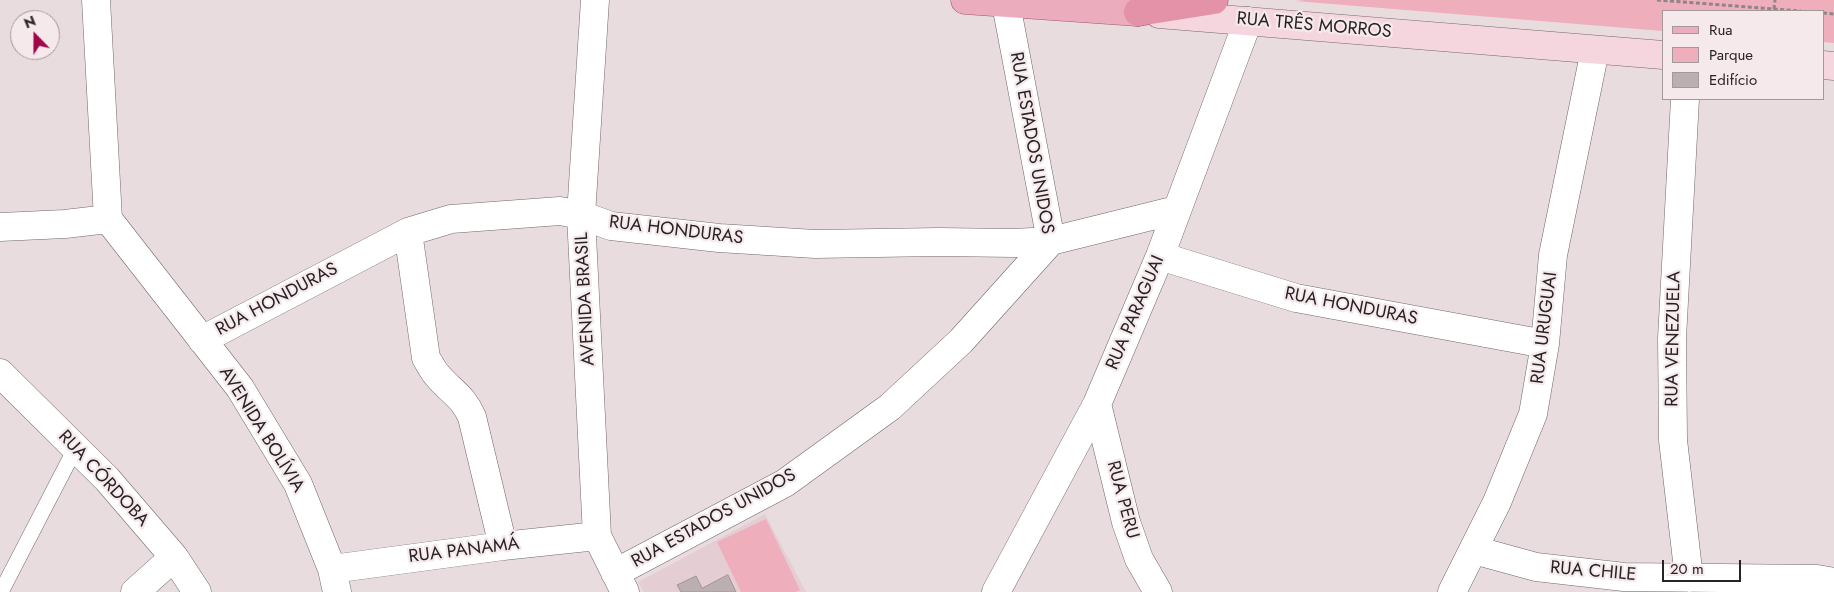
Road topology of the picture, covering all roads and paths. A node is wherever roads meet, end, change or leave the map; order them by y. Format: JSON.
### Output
{"nodes":[{"id":1,"x":96,"y":0,"type":"edge"},
{"id":2,"x":595,"y":0,"type":"edge"},
{"id":3,"x":965,"y":0,"type":"edge"},
{"id":4,"x":1214,"y":0,"type":"edge"},
{"id":5,"x":1657,"y":0,"type":"edge"},
{"id":6,"x":1775,"y":0,"type":"edge"},
{"id":7,"x":1006,"y":4,"type":"junction"},
{"id":8,"x":1774,"y":10,"type":"edge"},
{"id":9,"x":1138,"y":12,"type":"junction"},
{"id":10,"x":1248,"y":21,"type":"junction"},
{"id":11,"x":1596,"y":50,"type":"junction"},
{"id":12,"x":1662,"y":55,"type":"edge"},
{"id":13,"x":1685,"y":100,"type":"edge"},
{"id":14,"x":1176,"y":210,"type":"junction"},
{"id":15,"x":582,"y":215,"type":"junction"},
{"id":16,"x":108,"y":219,"type":"junction"},
{"id":17,"x":0,"y":227,"type":"edge"},
{"id":18,"x":408,"y":232,"type":"junction"},
{"id":19,"x":1050,"y":241,"type":"junction"},
{"id":20,"x":1160,"y":256,"type":"junction"},
{"id":21,"x":202,"y":340,"type":"junction"},
{"id":22,"x":1545,"y":344,"type":"junction"},
{"id":23,"x":0,"y":373,"type":"edge"},
{"id":24,"x":1097,"y":404,"type":"junction"},
{"id":25,"x":76,"y":448,"type":"junction"},
{"id":26,"x":597,"y":536,"type":"junction"},
{"id":27,"x":504,"y":546,"type":"junction"},
{"id":28,"x":1474,"y":550,"type":"junction"},
{"id":29,"x":174,"y":557,"type":"junction"},
{"id":30,"x":1689,"y":578,"type":"junction"},
{"id":31,"x":334,"y":580,"type":"edge"},
{"id":32,"x":620,"y":583,"type":"edge"},
{"id":33,"x":1625,"y":584,"type":"edge"},
{"id":34,"x":1823,"y":584,"type":"edge"},
{"id":35,"x":1,"y":592,"type":"edge"},
{"id":36,"x":135,"y":592,"type":"edge"},
{"id":37,"x":197,"y":592,"type":"edge"},
{"id":38,"x":996,"y":592,"type":"edge"},
{"id":39,"x":1158,"y":592,"type":"edge"},
{"id":40,"x":1452,"y":592,"type":"edge"}],
"edges":[{"from":1,"to":16,"type":"street"},
{"from":2,"to":15,"type":"street","name":"AVENIDA BRASIL"},
{"from":3,"to":7,"type":"main road","name":"RUA TRÊS MORROS"},
{"from":4,"to":9,"type":"highway"},
{"from":5,"to":8,"type":"path"},
{"from":6,"to":8,"type":"path"},
{"from":7,"to":9,"type":"main road","name":"RUA TRÊS MORROS"},
{"from":7,"to":19,"type":"street","name":"RUA ESTADOS UNIDOS"},
{"from":9,"to":10,"type":"main road","name":"RUA TRÊS MORROS"},
{"from":10,"to":11,"type":"main road","name":"RUA TRÊS MORROS"},
{"from":10,"to":14,"type":"street","name":"RUA PARAGUAI"},
{"from":11,"to":12,"type":"main road","name":"RUA TRÊS MORROS"},
{"from":11,"to":22,"type":"street","name":"RUA URUGUAI"},
{"from":13,"to":30,"type":"street","name":"RUA VENEZUELA"},
{"from":14,"to":19,"type":"street","name":"RUA HONDURAS"},
{"from":14,"to":20,"type":"street","name":"RUA PARAGUAI"},
{"from":15,"to":18,"type":"street","name":"RUA HONDURAS"},
{"from":15,"to":19,"type":"street","name":"RUA HONDURAS"},
{"from":15,"to":26,"type":"street","name":"AVENIDA BRASIL"},
{"from":16,"to":17,"type":"street"},
{"from":16,"to":21,"type":"street","name":"AVENIDA BOLÍVIA"},
{"from":18,"to":21,"type":"street","name":"RUA HONDURAS"},
{"from":18,"to":27,"type":"street"},
{"from":19,"to":32,"type":"street","name":"RUA ESTADOS UNIDOS"},
{"from":20,"to":22,"type":"street","name":"RUA HONDURAS"},
{"from":20,"to":24,"type":"street","name":"RUA PARAGUAI"},
{"from":21,"to":31,"type":"street","name":"AVENIDA BOLÍVIA"},
{"from":22,"to":28,"type":"street","name":"RUA URUGUAI"},
{"from":23,"to":25,"type":"street","name":"RUA CÓRDOBA"},
{"from":24,"to":38,"type":"street","name":"RUA PARAGUAI"},
{"from":24,"to":39,"type":"street","name":"RUA PERU"},
{"from":25,"to":29,"type":"street","name":"RUA CÓRDOBA"},
{"from":25,"to":35,"type":"lane"},
{"from":26,"to":27,"type":"street","name":"RUA PANAMÁ"},
{"from":26,"to":32,"type":"street","name":"AVENIDA BRASIL"},
{"from":27,"to":31,"type":"street","name":"RUA PANAMÁ"},
{"from":28,"to":33,"type":"street","name":"RUA CHILE"},
{"from":28,"to":40,"type":"street","name":"RUA URUGUAI"},
{"from":29,"to":36,"type":"street"},
{"from":29,"to":37,"type":"street","name":"RUA CÓRDOBA"},
{"from":30,"to":33,"type":"street","name":"RUA CHILE"},
{"from":30,"to":34,"type":"street","name":"RUA CHILE"}]}
